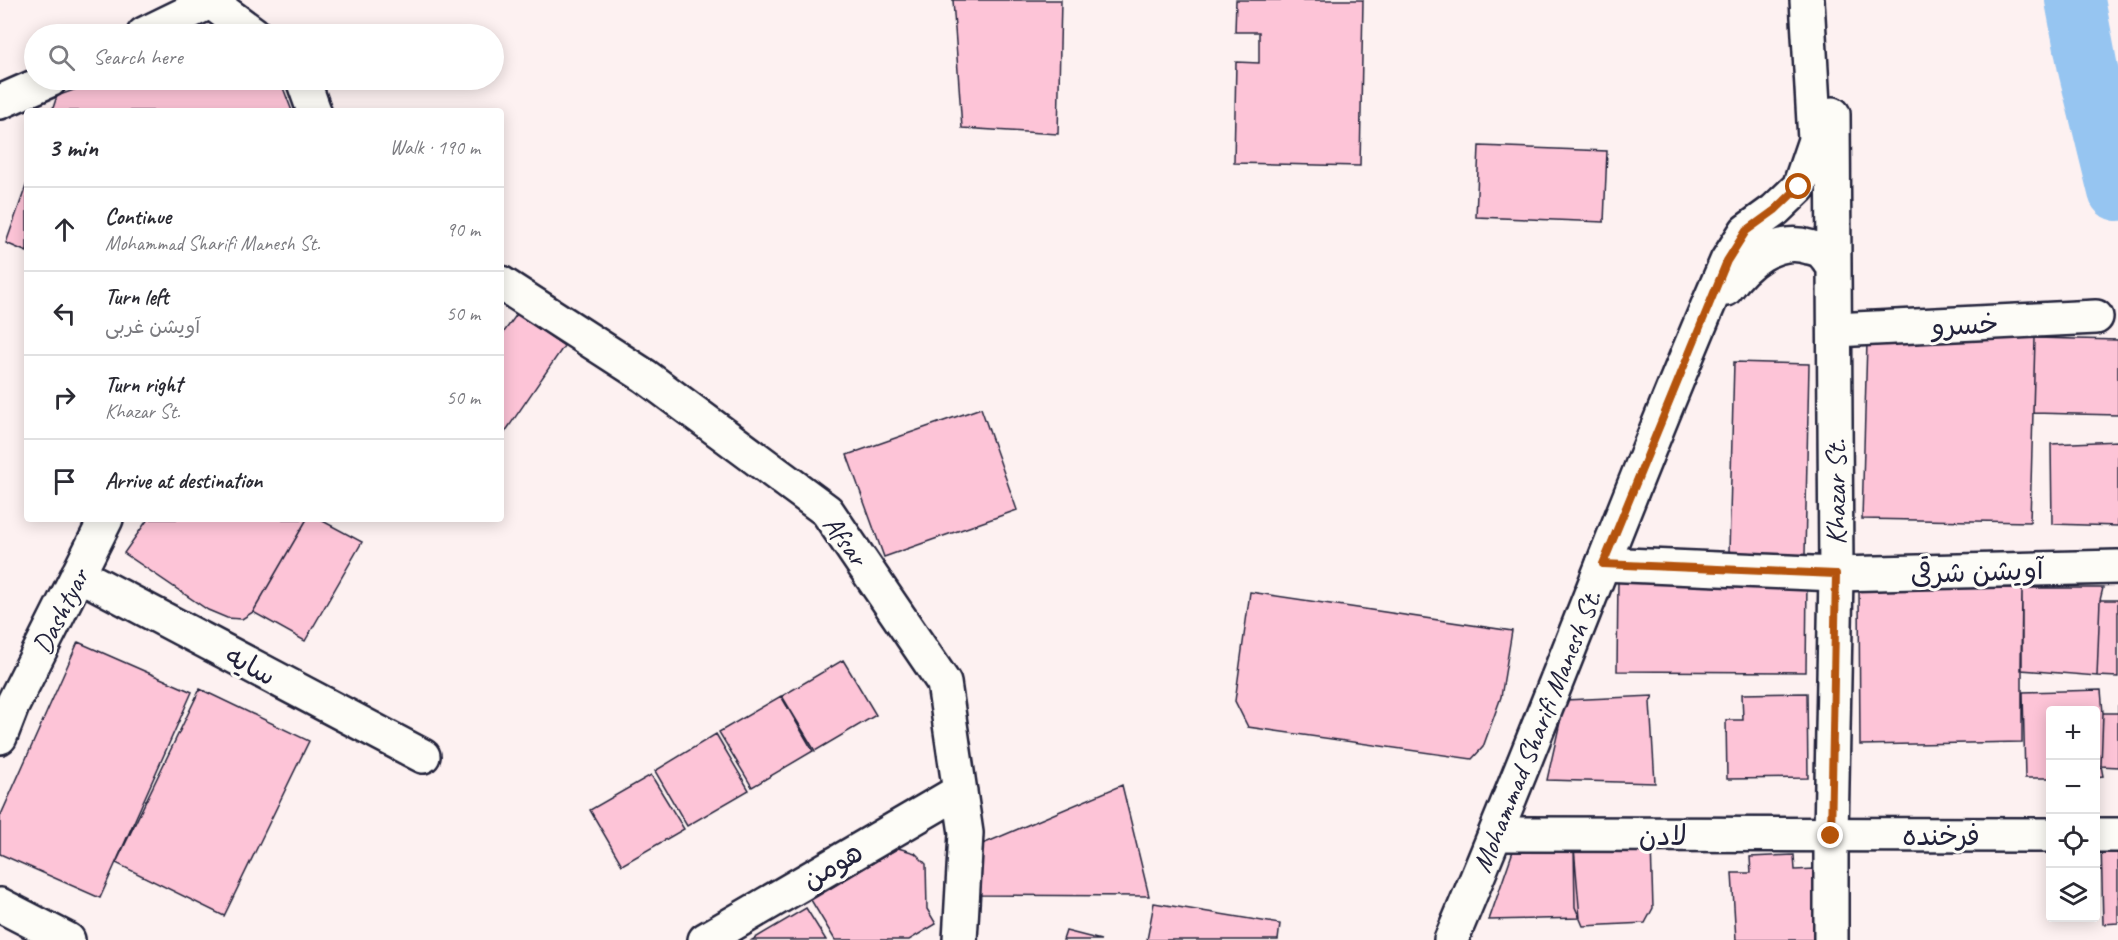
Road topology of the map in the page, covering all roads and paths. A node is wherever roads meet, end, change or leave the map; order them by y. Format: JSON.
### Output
{"nodes":[{"id":1,"x":1807,"y":0,"type":"edge"},
{"id":2,"x":1827,"y":0,"type":"edge"},
{"id":3,"x":209,"y":1,"type":"edge"},
{"id":4,"x":164,"y":24,"type":"edge"},
{"id":5,"x":240,"y":24,"type":"edge"},
{"id":6,"x":27,"y":90,"type":"edge"},
{"id":7,"x":307,"y":90,"type":"edge"},
{"id":8,"x":0,"y":102,"type":"edge"},
{"id":9,"x":313,"y":108,"type":"edge"},
{"id":10,"x":1834,"y":267,"type":"junction"},
{"id":11,"x":504,"y":285,"type":"edge"},
{"id":12,"x":2096,"y":317,"type":"dead end"},
{"id":13,"x":1835,"y":330,"type":"junction"},
{"id":14,"x":1697,"y":332,"type":"junction"},
{"id":15,"x":104,"y":522,"type":"edge"},
{"id":16,"x":1603,"y":564,"type":"junction"},
{"id":17,"x":2118,"y":567,"type":"edge"},
{"id":18,"x":78,"y":574,"type":"junction"},
{"id":19,"x":1836,"y":574,"type":"junction"},
{"id":20,"x":6,"y":704,"type":"edge"},
{"id":21,"x":0,"y":737,"type":"edge"},
{"id":22,"x":423,"y":756,"type":"dead end"},
{"id":23,"x":960,"y":791,"type":"junction"},
{"id":24,"x":1496,"y":834,"type":"junction"},
{"id":25,"x":2046,"y":835,"type":"edge"},
{"id":26,"x":2100,"y":835,"type":"edge"},
{"id":27,"x":2118,"y":835,"type":"edge"},
{"id":28,"x":1831,"y":836,"type":"junction"},
{"id":29,"x":0,"y":904,"type":"edge"},
{"id":30,"x":68,"y":940,"type":"edge"},
{"id":31,"x":705,"y":940,"type":"edge"},
{"id":32,"x":960,"y":940,"type":"edge"},
{"id":33,"x":1451,"y":940,"type":"edge"},
{"id":34,"x":1831,"y":940,"type":"edge"}],
"edges":[{"from":1,"to":14,"type":"street","name":"Mohammad Sharifi Manesh St."},
{"from":2,"to":10,"type":"street","name":"Khazar St."},
{"from":3,"to":4,"type":"street"},
{"from":3,"to":5,"type":"street"},
{"from":6,"to":8,"type":"street"},
{"from":7,"to":9,"type":"street"},
{"from":10,"to":13,"type":"street","name":"Khazar St."},
{"from":10,"to":14,"type":"street"},
{"from":11,"to":23,"type":"street","name":"Afsar"},
{"from":12,"to":13,"type":"street","name":"خسرو"},
{"from":13,"to":19,"type":"street","name":"Khazar St."},
{"from":14,"to":16,"type":"street","name":"Mohammad Sharifi Manesh St."},
{"from":15,"to":18,"type":"street","name":"Dashtyar"},
{"from":16,"to":19,"type":"street","name":"آویشن شرقی"},
{"from":16,"to":24,"type":"street","name":"Mohammad Sharifi Manesh St."},
{"from":17,"to":19,"type":"street","name":"آویشن شرقی"},
{"from":18,"to":20,"type":"street","name":"Dashtyar"},
{"from":18,"to":22,"type":"street","name":"سایه"},
{"from":19,"to":28,"type":"street","name":"Khazar St."},
{"from":20,"to":21,"type":"street","name":"Dashtyar"},
{"from":23,"to":31,"type":"street","name":"هومن"},
{"from":23,"to":32,"type":"street","name":"Afsar"},
{"from":24,"to":28,"type":"street","name":"لادن"},
{"from":24,"to":33,"type":"street","name":"Mohammad Sharifi Manesh St."},
{"from":25,"to":28,"type":"street","name":"فرخنده"},
{"from":26,"to":27,"type":"street"},
{"from":28,"to":34,"type":"street","name":"Khazar St."},
{"from":29,"to":30,"type":"street"}]}
